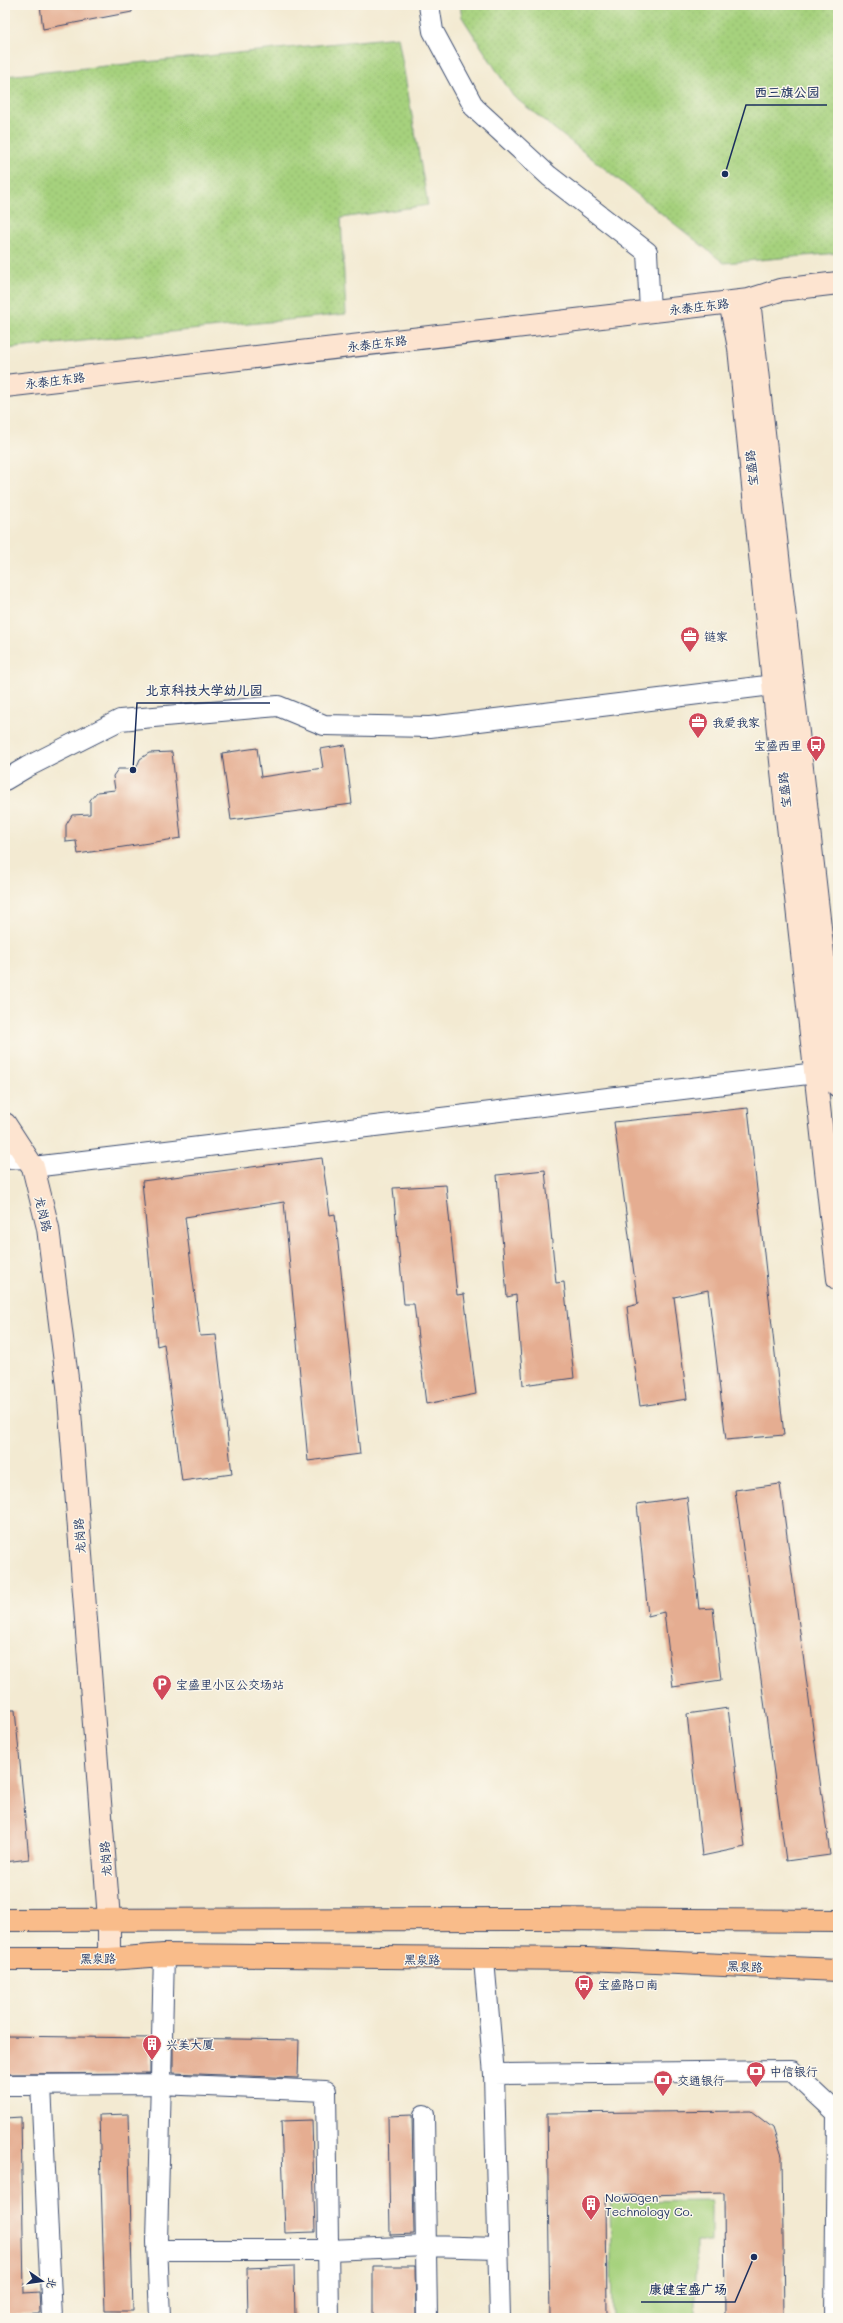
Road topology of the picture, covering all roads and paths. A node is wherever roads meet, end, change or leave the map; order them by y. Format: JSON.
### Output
{"nodes":[{"id":1,"x":428,"y":5,"type":"edge"},
{"id":2,"x":838,"y":284,"type":"edge"},
{"id":3,"x":838,"y":299,"type":"edge"},
{"id":4,"x":740,"y":301,"type":"junction"},
{"id":5,"x":650,"y":312,"type":"junction"},
{"id":6,"x":5,"y":386,"type":"edge"},
{"id":7,"x":772,"y":684,"type":"junction"},
{"id":8,"x":5,"y":780,"type":"edge"},
{"id":9,"x":816,"y":1073,"type":"junction"},
{"id":10,"x":838,"y":1086,"type":"edge"},
{"id":11,"x":5,"y":1124,"type":"edge"},
{"id":12,"x":5,"y":1159,"type":"edge"},
{"id":13,"x":30,"y":1163,"type":"junction"},
{"id":14,"x":838,"y":1278,"type":"edge"},
{"id":15,"x":109,"y":1919,"type":"junction"},
{"id":16,"x":5,"y":1920,"type":"edge"},
{"id":17,"x":838,"y":1921,"type":"edge"},
{"id":18,"x":164,"y":1955,"type":"junction"},
{"id":19,"x":5,"y":1959,"type":"edge"},
{"id":20,"x":109,"y":1959,"type":"junction"},
{"id":21,"x":484,"y":1960,"type":"junction"},
{"id":22,"x":838,"y":1970,"type":"edge"},
{"id":23,"x":494,"y":2074,"type":"junction"},
{"id":24,"x":160,"y":2084,"type":"junction"},
{"id":25,"x":5,"y":2085,"type":"edge"},
{"id":26,"x":42,"y":2085,"type":"junction"},
{"id":27,"x":424,"y":2115,"type":"dead end"},
{"id":28,"x":426,"y":2243,"type":"junction"},
{"id":29,"x":498,"y":2248,"type":"junction"},
{"id":30,"x":157,"y":2250,"type":"junction"},
{"id":31,"x":329,"y":2250,"type":"junction"},
{"id":32,"x":52,"y":2318,"type":"edge"},
{"id":33,"x":160,"y":2318,"type":"edge"},
{"id":34,"x":329,"y":2318,"type":"edge"},
{"id":35,"x":427,"y":2318,"type":"edge"},
{"id":36,"x":500,"y":2318,"type":"edge"},
{"id":37,"x":835,"y":2318,"type":"edge"}],
"edges":[{"from":1,"to":5,"type":"street"},
{"from":2,"to":4,"type":"street","name":"永泰庄东路"},
{"from":3,"to":4,"type":"street","name":"永泰庄东路"},
{"from":4,"to":5,"type":"street","name":"永泰庄东路"},
{"from":4,"to":7,"type":"street","name":"宝盛路"},
{"from":4,"to":10,"type":"street","name":"宝盛路"},
{"from":5,"to":6,"type":"street","name":"永泰庄东路"},
{"from":7,"to":8,"type":"street"},
{"from":7,"to":9,"type":"street","name":"宝盛路"},
{"from":9,"to":13,"type":"street"},
{"from":9,"to":14,"type":"street","name":"宝盛路"},
{"from":11,"to":13,"type":"street","name":"龙岗路"},
{"from":12,"to":13,"type":"street"},
{"from":13,"to":15,"type":"street","name":"龙岗路"},
{"from":15,"to":16,"type":"main road"},
{"from":15,"to":17,"type":"main road"},
{"from":15,"to":20,"type":"street","name":"龙岗路"},
{"from":18,"to":20,"type":"main road","name":"黑泉路"},
{"from":18,"to":21,"type":"main road","name":"黑泉路"},
{"from":18,"to":24,"type":"street"},
{"from":19,"to":20,"type":"main road","name":"黑泉路"},
{"from":21,"to":22,"type":"main road","name":"黑泉路"},
{"from":21,"to":23,"type":"street"},
{"from":23,"to":29,"type":"street"},
{"from":23,"to":37,"type":"street"},
{"from":24,"to":26,"type":"street"},
{"from":24,"to":30,"type":"street"},
{"from":24,"to":31,"type":"street"},
{"from":25,"to":26,"type":"street"},
{"from":26,"to":32,"type":"street"},
{"from":27,"to":28,"type":"street"},
{"from":28,"to":29,"type":"street"},
{"from":28,"to":31,"type":"street"},
{"from":28,"to":35,"type":"street"},
{"from":29,"to":36,"type":"street"},
{"from":30,"to":31,"type":"street"},
{"from":30,"to":33,"type":"street"},
{"from":31,"to":34,"type":"street"}]}
